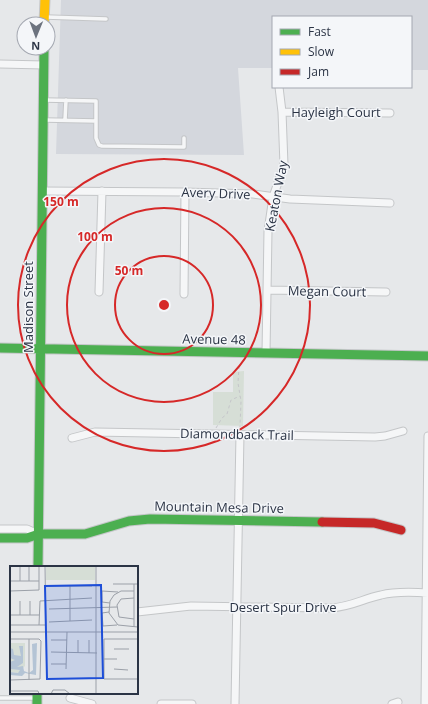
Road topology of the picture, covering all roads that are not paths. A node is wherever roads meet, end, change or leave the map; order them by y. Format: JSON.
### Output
{"nodes":[{"id":1,"x":45,"y":0,"type":"edge"},
{"id":2,"x":45,"y":16,"type":"edge"},
{"id":3,"x":106,"y":19,"type":"dead end"},
{"id":4,"x":56,"y":20,"type":"edge"},
{"id":5,"x":44,"y":56,"type":"edge"},
{"id":6,"x":0,"y":64,"type":"edge"},
{"id":7,"x":44,"y":65,"type":"junction"},
{"id":8,"x":280,"y":88,"type":"edge"},
{"id":9,"x":43,"y":100,"type":"junction"},
{"id":10,"x":66,"y":100,"type":"junction"},
{"id":11,"x":282,"y":112,"type":"junction"},
{"id":12,"x":390,"y":113,"type":"dead end"},
{"id":13,"x":43,"y":120,"type":"junction"},
{"id":14,"x":65,"y":120,"type":"junction"},
{"id":15,"x":96,"y":121,"type":"junction"},
{"id":16,"x":184,"y":138,"type":"dead end"},
{"id":17,"x":42,"y":191,"type":"junction"},
{"id":18,"x":102,"y":191,"type":"junction"},
{"id":19,"x":185,"y":192,"type":"junction"},
{"id":20,"x":274,"y":197,"type":"junction"},
{"id":21,"x":390,"y":203,"type":"dead end"},
{"id":22,"x":267,"y":290,"type":"junction"},
{"id":23,"x":100,"y":292,"type":"dead end"},
{"id":24,"x":386,"y":292,"type":"dead end"},
{"id":25,"x":184,"y":294,"type":"dead end"},
{"id":26,"x":0,"y":348,"type":"edge"},
{"id":27,"x":40,"y":349,"type":"junction"},
{"id":28,"x":266,"y":353,"type":"junction"},
{"id":29,"x":428,"y":356,"type":"edge"},
{"id":30,"x":240,"y":431,"type":"junction"},
{"id":31,"x":403,"y":431,"type":"dead end"},
{"id":32,"x":428,"y":436,"type":"edge"},
{"id":33,"x":72,"y":438,"type":"dead end"},
{"id":34,"x":238,"y":520,"type":"junction"},
{"id":35,"x":401,"y":530,"type":"dead end"},
{"id":36,"x":3,"y":534,"type":"edge"},
{"id":37,"x":39,"y":534,"type":"junction"},
{"id":38,"x":38,"y":566,"type":"edge"},
{"id":39,"x":427,"y":593,"type":"edge"},
{"id":40,"x":237,"y":606,"type":"junction"},
{"id":41,"x":138,"y":612,"type":"edge"},
{"id":42,"x":0,"y":698,"type":"edge"},
{"id":43,"x":37,"y":698,"type":"edge"},
{"id":44,"x":70,"y":698,"type":"dead end"},
{"id":45,"x":92,"y":704,"type":"edge"},
{"id":46,"x":161,"y":704,"type":"edge"},
{"id":47,"x":192,"y":704,"type":"edge"},
{"id":48,"x":235,"y":704,"type":"edge"},
{"id":49,"x":426,"y":704,"type":"edge"}],
"edges":[{"from":1,"to":2,"type":"main road"},
{"from":3,"to":4,"type":"lane"},
{"from":5,"to":7,"type":"main road","name":"Madison Street"},
{"from":6,"to":7,"type":"street"},
{"from":7,"to":9,"type":"main road","name":"Madison Street"},
{"from":8,"to":11,"type":"street","name":"Keaton Way"},
{"from":9,"to":10,"type":"lane"},
{"from":9,"to":13,"type":"main road","name":"Madison Street"},
{"from":10,"to":14,"type":"lane"},
{"from":10,"to":15,"type":"lane"},
{"from":11,"to":12,"type":"street","name":"Hayleigh Court"},
{"from":11,"to":20,"type":"street","name":"Keaton Way"},
{"from":13,"to":14,"type":"lane"},
{"from":13,"to":17,"type":"main road","name":"Madison Street"},
{"from":14,"to":15,"type":"lane"},
{"from":15,"to":16,"type":"lane"},
{"from":17,"to":18,"type":"street","name":"Avery Drive"},
{"from":17,"to":27,"type":"main road","name":"Madison Street"},
{"from":18,"to":19,"type":"street","name":"Avery Drive"},
{"from":18,"to":23,"type":"street"},
{"from":19,"to":20,"type":"street","name":"Avery Drive"},
{"from":19,"to":25,"type":"street"},
{"from":20,"to":21,"type":"street","name":"Avery Drive"},
{"from":20,"to":22,"type":"street","name":"Keaton Way"},
{"from":22,"to":24,"type":"street","name":"Megan Court"},
{"from":22,"to":28,"type":"street","name":"Keaton Way"},
{"from":26,"to":27,"type":"main road","name":"Avenue 48"},
{"from":27,"to":28,"type":"main road","name":"Avenue 48"},
{"from":27,"to":37,"type":"main road","name":"Madison Street"},
{"from":28,"to":29,"type":"main road","name":"Avenue 48"},
{"from":30,"to":31,"type":"street","name":"Diamondback Trail"},
{"from":30,"to":33,"type":"street","name":"Diamondback Trail"},
{"from":30,"to":34,"type":"street"},
{"from":32,"to":39,"type":"street"},
{"from":34,"to":35,"type":"main road","name":"Mountain Mesa Drive"},
{"from":34,"to":37,"type":"main road","name":"Mountain Mesa Drive"},
{"from":34,"to":40,"type":"street"},
{"from":36,"to":37,"type":"main road","name":"Mountain Mesa Drive"},
{"from":37,"to":38,"type":"main road","name":"Madison Street"},
{"from":39,"to":40,"type":"street","name":"Desert Spur Drive"},
{"from":39,"to":49,"type":"street"},
{"from":40,"to":41,"type":"street","name":"Desert Spur Drive"},
{"from":40,"to":48,"type":"street"},
{"from":42,"to":43,"type":"lane"},
{"from":44,"to":45,"type":"street"},
{"from":46,"to":47,"type":"street"}]}
